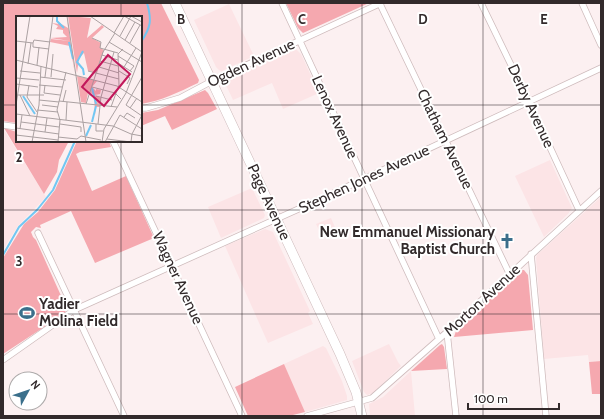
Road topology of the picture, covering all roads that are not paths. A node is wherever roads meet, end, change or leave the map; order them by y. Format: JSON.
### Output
{"nodes":[{"id":1,"x":176,"y":3,"type":"edge"},
{"id":2,"x":282,"y":3,"type":"edge"},
{"id":3,"x":380,"y":3,"type":"edge"},
{"id":4,"x":481,"y":3,"type":"edge"},
{"id":5,"x":582,"y":3,"type":"edge"},
{"id":6,"x":299,"y":41,"type":"junction"},
{"id":7,"x":601,"y":45,"type":"edge"},
{"id":8,"x":601,"y":68,"type":"edge"},
{"id":9,"x":212,"y":81,"type":"junction"},
{"id":10,"x":529,"y":102,"type":"junction"},
{"id":11,"x":142,"y":108,"type":"edge"},
{"id":12,"x":3,"y":125,"type":"edge"},
{"id":13,"x":16,"y":128,"type":"edge"},
{"id":14,"x":446,"y":141,"type":"junction"},
{"id":15,"x":113,"y":142,"type":"edge"},
{"id":16,"x":364,"y":179,"type":"junction"},
{"id":17,"x":601,"y":191,"type":"edge"},
{"id":18,"x":579,"y":210,"type":"junction"},
{"id":19,"x":277,"y":219,"type":"junction"},
{"id":20,"x":38,"y":233,"type":"dead end"},
{"id":21,"x":531,"y":254,"type":"junction"},
{"id":22,"x":172,"y":266,"type":"junction"},
{"id":23,"x":510,"y":275,"type":"junction"},
{"id":24,"x":74,"y":310,"type":"junction"},
{"id":25,"x":447,"y":332,"type":"junction"},
{"id":26,"x":439,"y":339,"type":"junction"},
{"id":27,"x":3,"y":360,"type":"edge"},
{"id":28,"x":359,"y":403,"type":"junction"},
{"id":29,"x":124,"y":416,"type":"edge"},
{"id":30,"x":242,"y":416,"type":"edge"},
{"id":31,"x":307,"y":416,"type":"edge"},
{"id":32,"x":362,"y":416,"type":"edge"},
{"id":33,"x":456,"y":416,"type":"edge"},
{"id":34,"x":546,"y":416,"type":"edge"}],
"edges":[{"from":1,"to":9,"type":"main road","name":"Page Avenue"},
{"from":2,"to":6,"type":"street","name":"Lenox Avenue"},
{"from":3,"to":6,"type":"street","name":"Ogden Avenue"},
{"from":3,"to":14,"type":"street","name":"Chatham Avenue"},
{"from":4,"to":10,"type":"street","name":"Derby Avenue"},
{"from":5,"to":7,"type":"street"},
{"from":6,"to":9,"type":"street","name":"Ogden Avenue"},
{"from":6,"to":16,"type":"street","name":"Lenox Avenue"},
{"from":8,"to":10,"type":"street","name":"Stephen Jones Avenue"},
{"from":9,"to":11,"type":"street","name":"Ogden Avenue"},
{"from":9,"to":19,"type":"main road","name":"Page Avenue"},
{"from":10,"to":14,"type":"street","name":"Stephen Jones Avenue"},
{"from":10,"to":18,"type":"street","name":"Derby Avenue"},
{"from":12,"to":13,"type":"street"},
{"from":14,"to":16,"type":"street","name":"Stephen Jones Avenue"},
{"from":14,"to":23,"type":"street","name":"Chatham Avenue"},
{"from":15,"to":22,"type":"street","name":"Wagner Avenue"},
{"from":16,"to":19,"type":"street","name":"Stephen Jones Avenue"},
{"from":16,"to":26,"type":"street","name":"Lenox Avenue"},
{"from":17,"to":18,"type":"street","name":"Morton Avenue"},
{"from":18,"to":21,"type":"street","name":"Morton Avenue"},
{"from":19,"to":22,"type":"street","name":"Stephen Jones Avenue"},
{"from":19,"to":28,"type":"main road","name":"Page Avenue"},
{"from":20,"to":24,"type":"street"},
{"from":21,"to":23,"type":"street","name":"Morton Avenue"},
{"from":21,"to":34,"type":"street"},
{"from":22,"to":24,"type":"street","name":"Stephen Jones Avenue"},
{"from":22,"to":30,"type":"street","name":"Wagner Avenue"},
{"from":23,"to":25,"type":"street","name":"Morton Avenue"},
{"from":24,"to":27,"type":"street","name":"Stephen Jones Avenue"},
{"from":24,"to":29,"type":"street"},
{"from":25,"to":26,"type":"street","name":"Morton Avenue"},
{"from":25,"to":33,"type":"street"},
{"from":26,"to":28,"type":"street","name":"Morton Avenue"},
{"from":28,"to":31,"type":"street","name":"Morton Avenue"},
{"from":28,"to":32,"type":"main road","name":"Page Avenue"}]}
